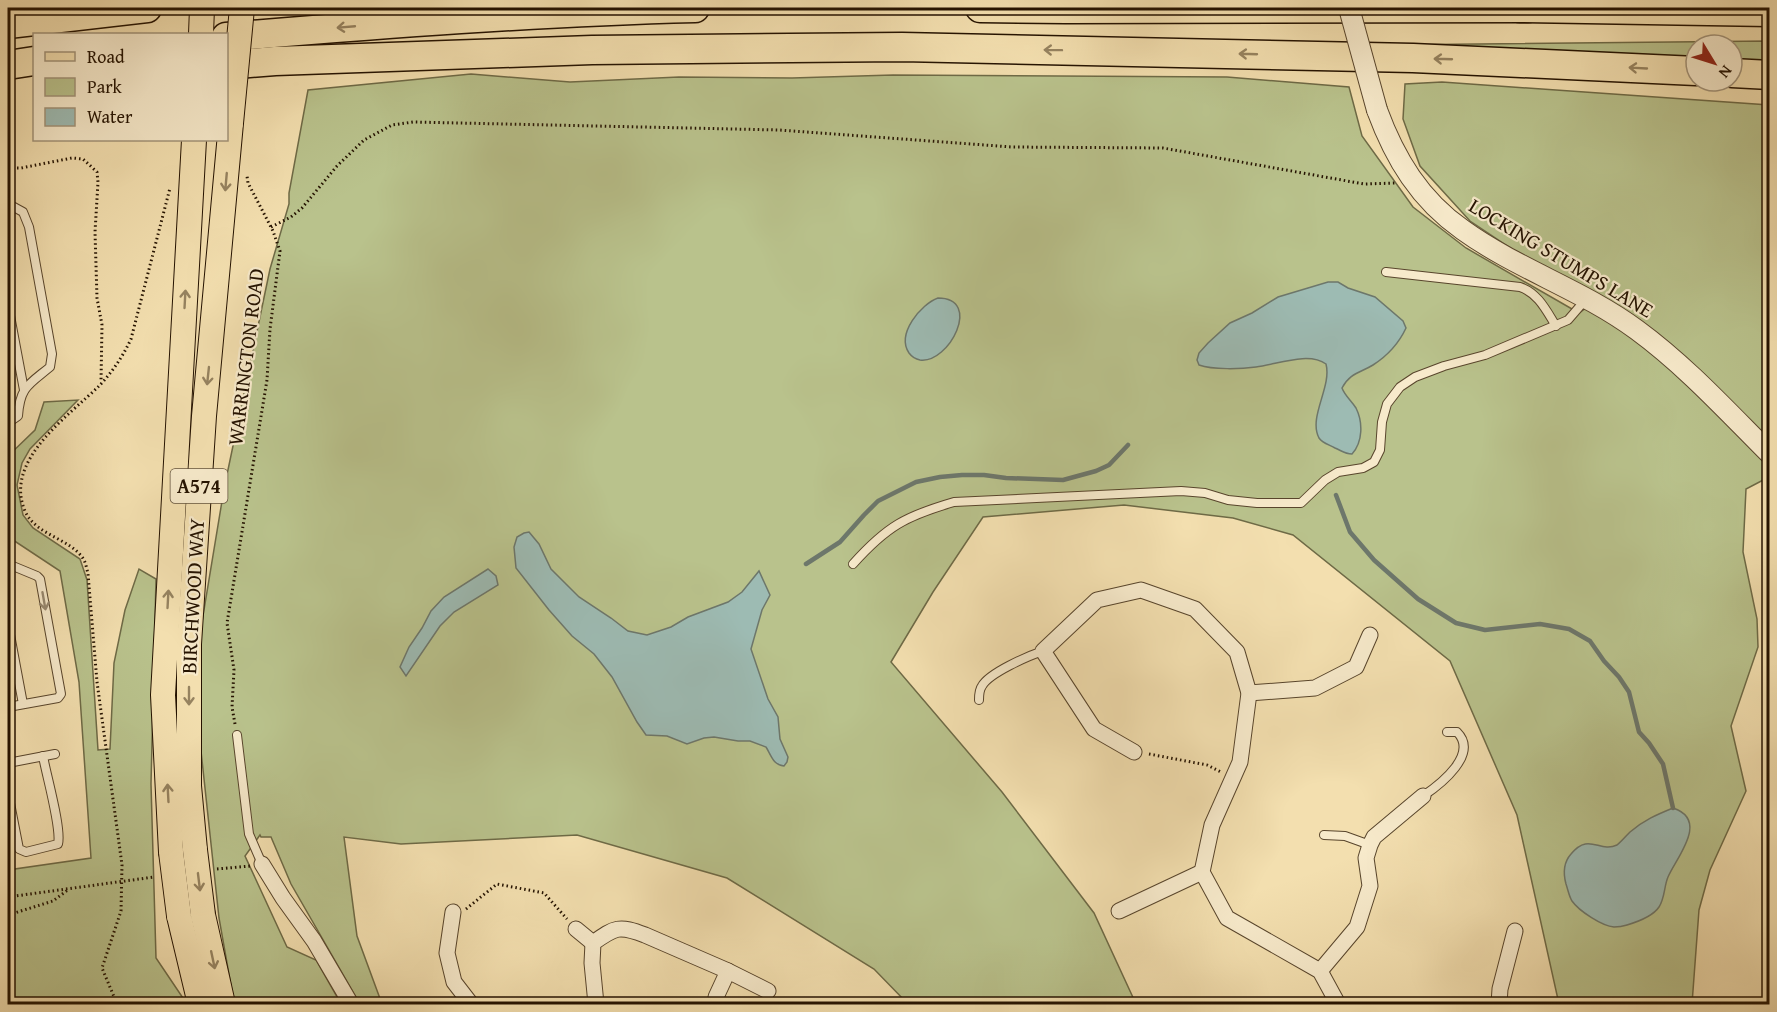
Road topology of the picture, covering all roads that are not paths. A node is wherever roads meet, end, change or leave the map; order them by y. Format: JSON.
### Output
{"nodes":[{"id":1,"x":147,"y":8,"type":"edge"},
{"id":2,"x":202,"y":8,"type":"edge"},
{"id":3,"x":242,"y":8,"type":"edge"},
{"id":4,"x":695,"y":8,"type":"edge"},
{"id":5,"x":980,"y":8,"type":"edge"},
{"id":6,"x":1349,"y":8,"type":"edge"},
{"id":7,"x":1520,"y":8,"type":"edge"},
{"id":8,"x":1528,"y":8,"type":"edge"},
{"id":9,"x":1770,"y":12,"type":"edge"},
{"id":10,"x":8,"y":24,"type":"edge"},
{"id":11,"x":201,"y":33,"type":"edge"},
{"id":12,"x":228,"y":37,"type":"edge"},
{"id":13,"x":33,"y":61,"type":"edge"},
{"id":14,"x":228,"y":64,"type":"edge"},
{"id":15,"x":8,"y":65,"type":"edge"},
{"id":16,"x":1684,"y":70,"type":"edge"},
{"id":17,"x":1744,"y":74,"type":"edge"},
{"id":18,"x":1770,"y":75,"type":"edge"},
{"id":19,"x":33,"y":78,"type":"edge"},
{"id":20,"x":8,"y":80,"type":"edge"},
{"id":21,"x":194,"y":141,"type":"edge"},
{"id":22,"x":8,"y":206,"type":"edge"},
{"id":23,"x":1386,"y":272,"type":"dead end"},
{"id":24,"x":1587,"y":298,"type":"junction"},
{"id":25,"x":8,"y":305,"type":"edge"},
{"id":26,"x":1556,"y":326,"type":"junction"},
{"id":27,"x":24,"y":390,"type":"junction"},
{"id":28,"x":8,"y":423,"type":"edge"},
{"id":29,"x":1770,"y":454,"type":"edge"},
{"id":30,"x":8,"y":564,"type":"edge"},
{"id":31,"x":853,"y":564,"type":"dead end"},
{"id":32,"x":8,"y":624,"type":"edge"},
{"id":33,"x":1370,"y":635,"type":"dead end"},
{"id":34,"x":1043,"y":651,"type":"junction"},
{"id":35,"x":1249,"y":693,"type":"junction"},
{"id":36,"x":979,"y":700,"type":"dead end"},
{"id":37,"x":23,"y":704,"type":"junction"},
{"id":38,"x":8,"y":707,"type":"edge"},
{"id":39,"x":1447,"y":732,"type":"dead end"},
{"id":40,"x":237,"y":735,"type":"road end"},
{"id":41,"x":1134,"y":753,"type":"road end"},
{"id":42,"x":55,"y":754,"type":"dead end"},
{"id":43,"x":43,"y":756,"type":"junction"},
{"id":44,"x":8,"y":763,"type":"edge"},
{"id":45,"x":8,"y":793,"type":"edge"},
{"id":46,"x":1423,"y":796,"type":"joint"},
{"id":47,"x":1324,"y":835,"type":"dead end"},
{"id":48,"x":1370,"y":845,"type":"junction"},
{"id":49,"x":262,"y":864,"type":"joint"},
{"id":50,"x":1202,"y":872,"type":"junction"},
{"id":51,"x":1119,"y":911,"type":"dead end"},
{"id":52,"x":453,"y":916,"type":"road end"},
{"id":53,"x":576,"y":929,"type":"road end"},
{"id":54,"x":1515,"y":931,"type":"dead end"},
{"id":55,"x":593,"y":943,"type":"junction"},
{"id":56,"x":728,"y":971,"type":"junction"},
{"id":57,"x":1320,"y":971,"type":"junction"},
{"id":58,"x":768,"y":991,"type":"dead end"},
{"id":59,"x":716,"y":997,"type":"dead end"},
{"id":60,"x":200,"y":1005,"type":"edge"},
{"id":61,"x":223,"y":1005,"type":"edge"},
{"id":62,"x":351,"y":1005,"type":"edge"},
{"id":63,"x":471,"y":1005,"type":"edge"},
{"id":64,"x":596,"y":1005,"type":"edge"},
{"id":65,"x":1338,"y":1005,"type":"edge"},
{"id":66,"x":1499,"y":1005,"type":"edge"}],
"edges":[{"from":1,"to":10,"type":"highway"},
{"from":2,"to":11,"type":"main road"},
{"from":3,"to":61,"type":"main road","name":"BIRCHWOOD WAY","number":"A574","one_way":true,"bridge":true},
{"from":4,"to":12,"type":"highway","one_way":true},
{"from":5,"to":7,"type":"highway"},
{"from":6,"to":24,"type":"street","name":"LOCKING STUMPS LANE","bridge":true},
{"from":7,"to":8,"type":"highway"},
{"from":7,"to":9,"type":"highway"},
{"from":13,"to":15,"type":"highway"},
{"from":16,"to":14,"type":"highway","one_way":true},
{"from":17,"to":18,"type":"highway"},
{"from":19,"to":20,"type":"highway"},
{"from":60,"to":21,"type":"main road","name":"BIRCHWOOD WAY","number":"A574","one_way":true,"bridge":true},
{"from":22,"to":27,"type":"lane"},
{"from":23,"to":26,"type":"lane"},
{"from":24,"to":26,"type":"lane"},
{"from":24,"to":29,"type":"street","name":"LOCKING STUMPS LANE"},
{"from":25,"to":27,"type":"lane"},
{"from":26,"to":31,"type":"lane"},
{"from":27,"to":28,"type":"lane"},
{"from":30,"to":37,"type":"lane","one_way":true},
{"from":32,"to":37,"type":"lane"},
{"from":33,"to":35,"type":"street"},
{"from":34,"to":35,"type":"street"},
{"from":34,"to":36,"type":"lane"},
{"from":34,"to":41,"type":"street"},
{"from":35,"to":50,"type":"street"},
{"from":37,"to":38,"type":"lane"},
{"from":39,"to":46,"type":"lane"},
{"from":40,"to":49,"type":"lane"},
{"from":42,"to":43,"type":"lane"},
{"from":43,"to":44,"type":"lane"},
{"from":43,"to":45,"type":"lane"},
{"from":46,"to":48,"type":"street"},
{"from":47,"to":48,"type":"lane"},
{"from":48,"to":57,"type":"street"},
{"from":49,"to":62,"type":"street"},
{"from":50,"to":51,"type":"street"},
{"from":50,"to":57,"type":"street"},
{"from":52,"to":63,"type":"street"},
{"from":53,"to":55,"type":"street"},
{"from":54,"to":66,"type":"street"},
{"from":55,"to":56,"type":"street"},
{"from":55,"to":64,"type":"street"},
{"from":56,"to":58,"type":"street"},
{"from":56,"to":59,"type":"street"},
{"from":57,"to":65,"type":"street"}]}
